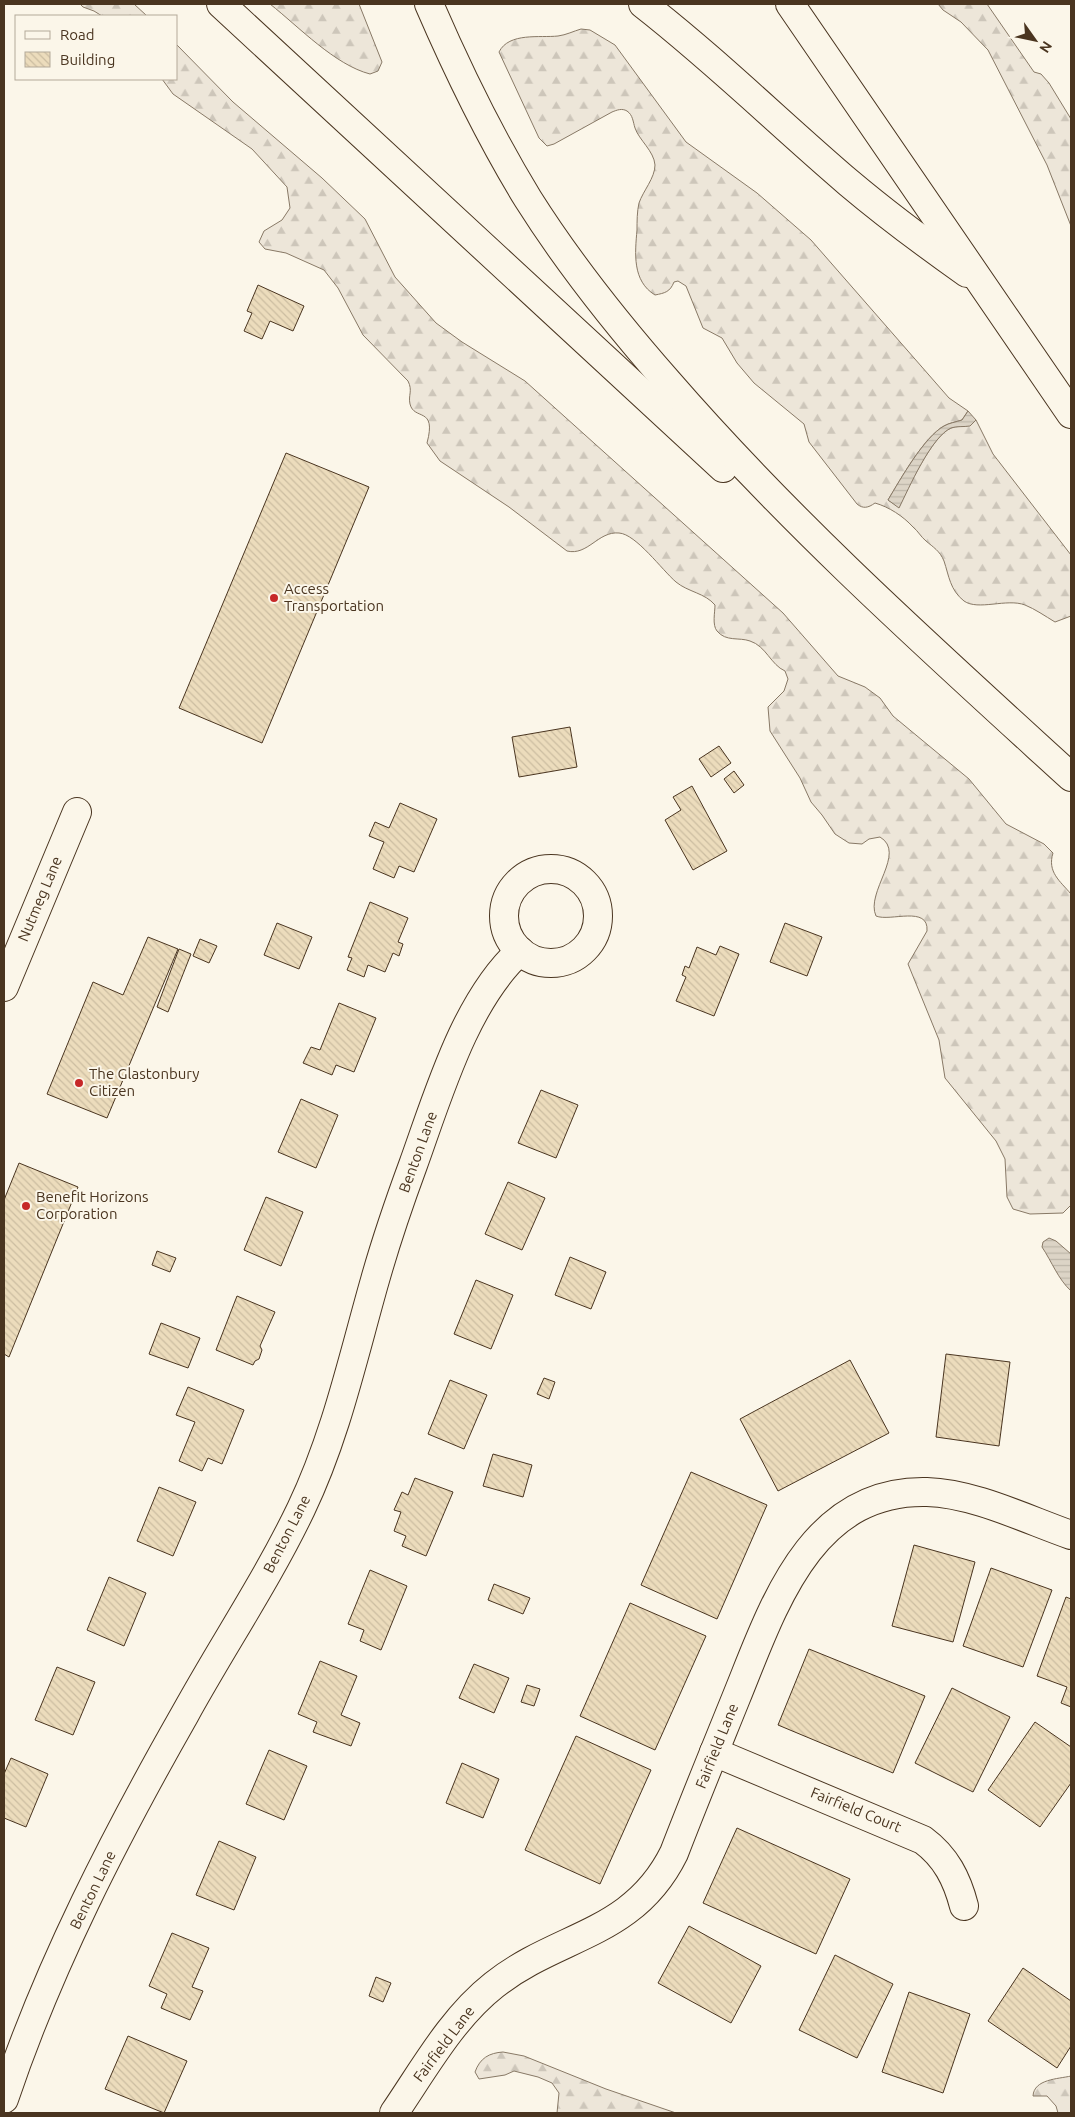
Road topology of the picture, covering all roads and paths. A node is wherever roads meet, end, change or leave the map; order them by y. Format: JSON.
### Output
{"nodes":[{"id":1,"x":221,"y":4,"type":"edge"},
{"id":2,"x":429,"y":4,"type":"edge"},
{"id":3,"x":643,"y":4,"type":"edge"},
{"id":4,"x":790,"y":4,"type":"edge"},
{"id":5,"x":980,"y":282,"type":"junction"},
{"id":6,"x":1071,"y":414,"type":"edge"},
{"id":7,"x":808,"y":534,"type":"junction"},
{"id":8,"x":1071,"y":777,"type":"edge"},
{"id":9,"x":77,"y":812,"type":"dead end"},
{"id":10,"x":520,"y":951,"type":"dead end"},
{"id":11,"x":4,"y":987,"type":"edge"},
{"id":12,"x":1071,"y":1535,"type":"edge"},
{"id":13,"x":714,"y":1752,"type":"junction"},
{"id":14,"x":964,"y":1906,"type":"dead end"},
{"id":15,"x":4,"y":2099,"type":"edge"},
{"id":16,"x":394,"y":2113,"type":"edge"}],
"edges":[{"from":1,"to":7,"type":"main road"},
{"from":2,"to":7,"type":"main road"},
{"from":3,"to":5,"type":"main road"},
{"from":4,"to":5,"type":"main road"},
{"from":5,"to":6,"type":"main road"},
{"from":7,"to":8,"type":"main road"},
{"from":9,"to":11,"type":"main road","name":"Nutmeg Lane"},
{"from":10,"to":15,"type":"main road","name":"Benton Lane"},
{"from":12,"to":13,"type":"main road","name":"Fairfield Lane"},
{"from":13,"to":14,"type":"main road","name":"Fairfield Court"},
{"from":13,"to":16,"type":"main road","name":"Fairfield Lane"}]}
